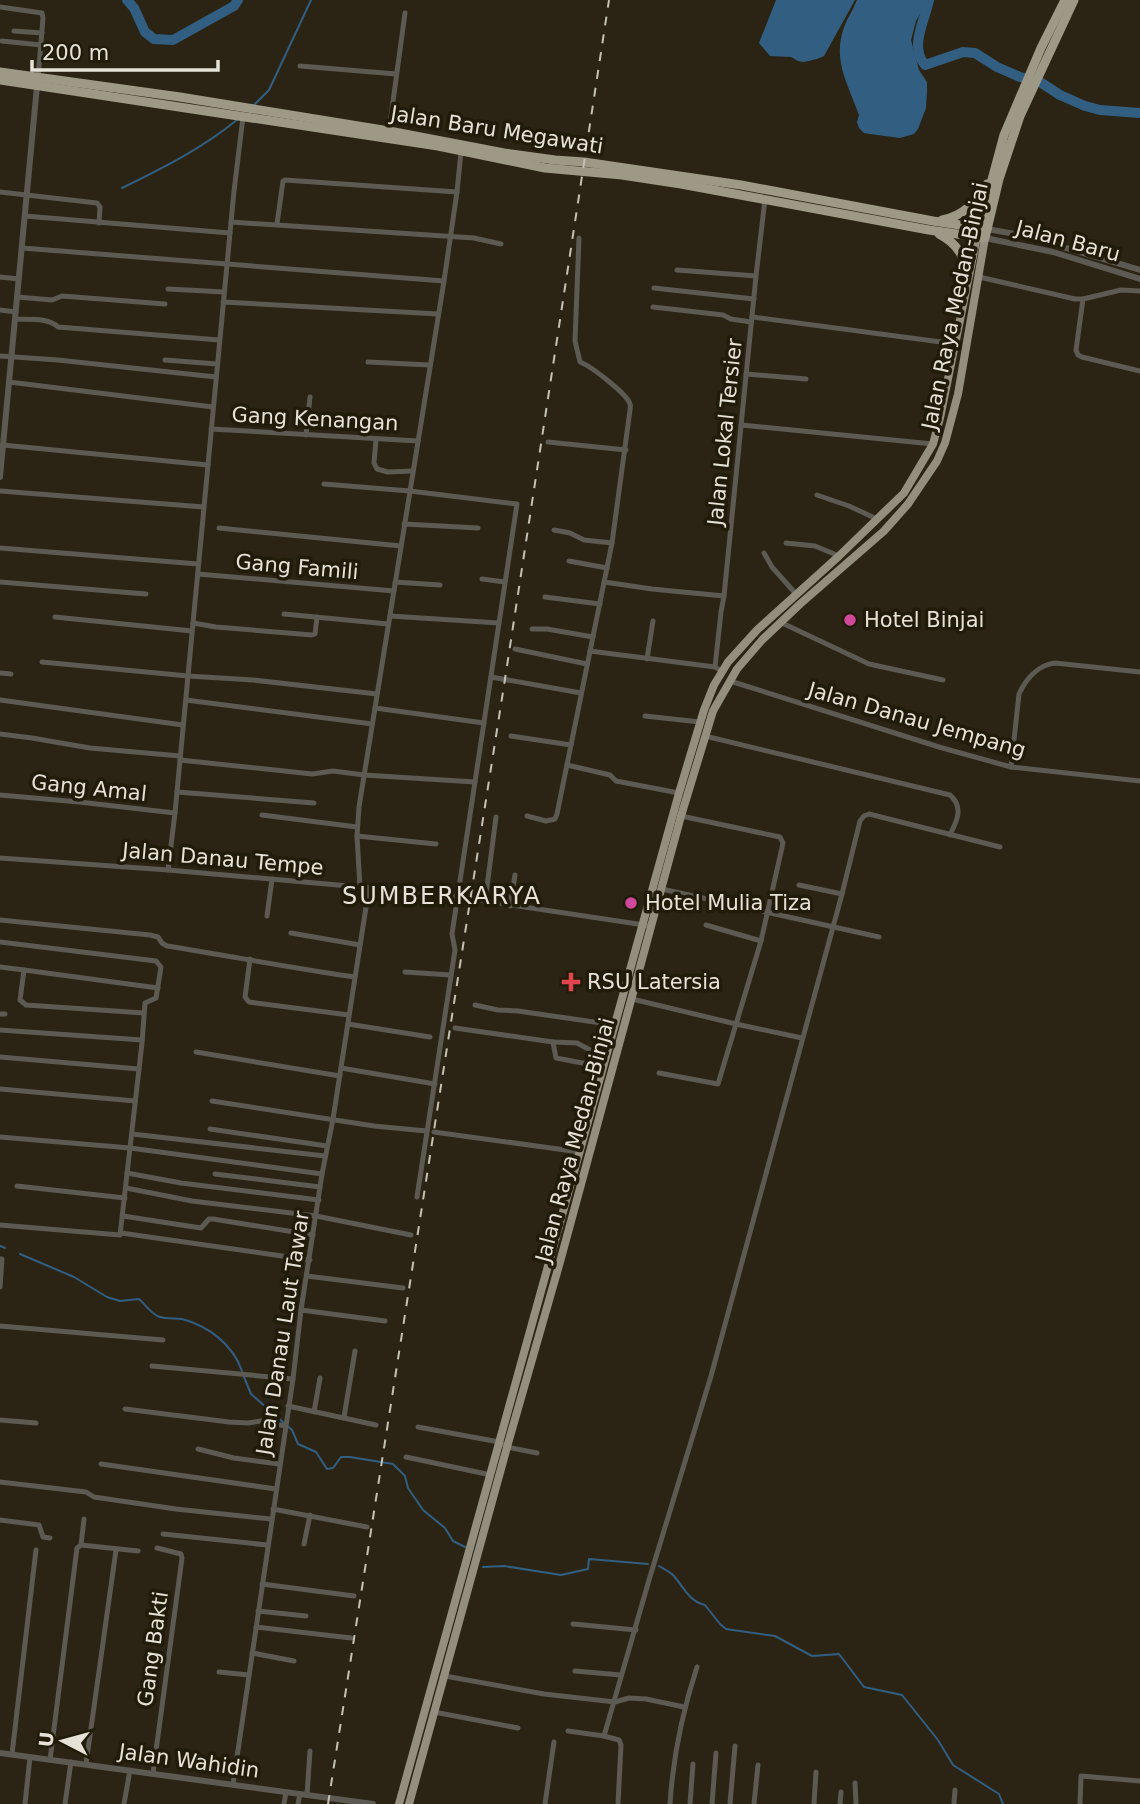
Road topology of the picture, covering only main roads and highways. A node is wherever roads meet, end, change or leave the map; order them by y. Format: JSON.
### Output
{"nodes":[{"id":1,"x":1065,"y":0,"type":"edge"},
{"id":2,"x":1074,"y":0,"type":"edge"},
{"id":3,"x":1045,"y":50,"type":"junction"},
{"id":4,"x":0,"y":72,"type":"edge"},
{"id":5,"x":0,"y":80,"type":"edge"},
{"id":6,"x":37,"y":82,"type":"junction"},
{"id":7,"x":1024,"y":98,"type":"junction"},
{"id":8,"x":242,"y":114,"type":"junction"},
{"id":9,"x":992,"y":176,"type":"junction"},
{"id":10,"x":761,"y":195,"type":"junction"},
{"id":11,"x":931,"y":225,"type":"junction"},
{"id":12,"x":982,"y":233,"type":"junction"},
{"id":13,"x":968,"y":276,"type":"junction"},
{"id":14,"x":647,"y":925,"type":"junction"},
{"id":15,"x":503,"y":1445,"type":"junction"},
{"id":16,"x":399,"y":1804,"type":"edge"},
{"id":17,"x":409,"y":1804,"type":"edge"}],
"edges":[{"from":1,"to":3,"type":"highway","name":"Jalan Raya Medan-Binjai"},
{"from":2,"to":3,"type":"highway","name":"Jalan Raya Medan-Binjai"},
{"from":3,"to":7,"type":"highway","name":"Jalan Raya Medan-Binjai"},
{"from":4,"to":6,"type":"highway","name":"Jalan Baru Megawati"},
{"from":5,"to":6,"type":"highway","name":"Jalan Baru Megawati"},
{"from":6,"to":8,"type":"highway","name":"Jalan Baru Megawati"},
{"from":7,"to":9,"type":"highway","name":"Jalan Raya Medan-Binjai"},
{"from":7,"to":12,"type":"highway","name":"Jalan Raya Medan-Binjai"},
{"from":8,"to":10,"type":"highway","name":"Jalan Baru Megawati"},
{"from":8,"to":10,"type":"highway","name":"Jalan Baru Megawati"},
{"from":9,"to":11,"type":"highway"},
{"from":9,"to":12,"type":"highway","name":"Jalan Raya Medan-Binjai"},
{"from":10,"to":11,"type":"highway","name":"Jalan Baru Megawati"},
{"from":11,"to":12,"type":"highway","name":"Jalan Baru Megawati"},
{"from":11,"to":13,"type":"highway"},
{"from":12,"to":13,"type":"main road","name":"Jalan Raya Medan-Binjai"},
{"from":12,"to":14,"type":"main road","name":"Jalan Raya Medan-Binjai"},
{"from":13,"to":14,"type":"main road","name":"Jalan Raya Medan-Binjai"},
{"from":14,"to":15,"type":"main road","name":"Jalan Raya Medan-Binjai"},
{"from":14,"to":15,"type":"main road","name":"Jalan Raya Medan-Binjai"},
{"from":15,"to":16,"type":"main road","name":"Jalan Raya Medan-Binjai"},
{"from":15,"to":17,"type":"main road","name":"Jalan Raya Medan-Binjai"}]}
